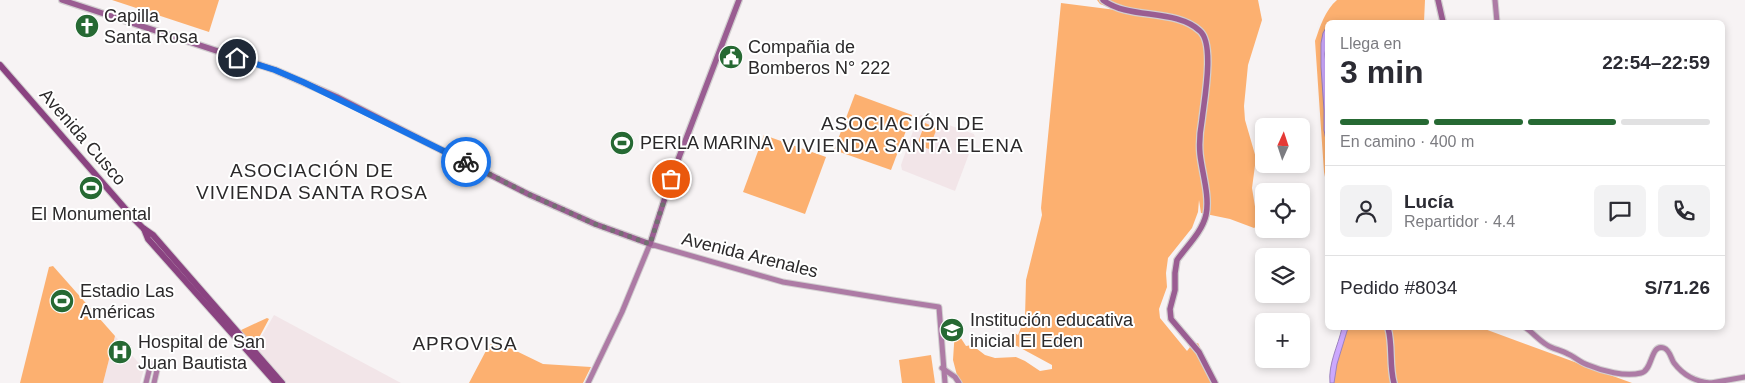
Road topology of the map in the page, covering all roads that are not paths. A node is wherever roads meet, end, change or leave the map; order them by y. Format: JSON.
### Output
{"nodes":[{"id":1,"x":62,"y":0,"type":"edge"},
{"id":2,"x":739,"y":0,"type":"edge"},
{"id":3,"x":1103,"y":0,"type":"edge"},
{"id":4,"x":1438,"y":0,"type":"edge"},
{"id":5,"x":1494,"y":0,"type":"edge"},
{"id":6,"x":1443,"y":20,"type":"edge"},
{"id":7,"x":1497,"y":20,"type":"edge"},
{"id":8,"x":0,"y":65,"type":"edge"},
{"id":9,"x":143,"y":228,"type":"junction"},
{"id":10,"x":650,"y":244,"type":"junction"},
{"id":11,"x":1389,"y":330,"type":"edge"},
{"id":12,"x":1528,"y":330,"type":"edge"},
{"id":13,"x":151,"y":363,"type":"dead end"},
{"id":14,"x":942,"y":368,"type":"junction"},
{"id":15,"x":157,"y":370,"type":"dead end"},
{"id":16,"x":1745,"y":377,"type":"edge"},
{"id":17,"x":146,"y":383,"type":"edge"},
{"id":18,"x":154,"y":383,"type":"edge"},
{"id":19,"x":276,"y":383,"type":"edge"},
{"id":20,"x":282,"y":383,"type":"edge"},
{"id":21,"x":588,"y":383,"type":"edge"},
{"id":22,"x":945,"y":383,"type":"edge"},
{"id":23,"x":959,"y":383,"type":"edge"},
{"id":24,"x":1215,"y":383,"type":"edge"},
{"id":25,"x":1394,"y":383,"type":"edge"},
{"id":26,"x":1711,"y":383,"type":"edge"}],
"edges":[{"from":1,"to":10,"type":"main road","name":"Avenida Arenales"},
{"from":2,"to":10,"type":"main road"},
{"from":3,"to":24,"type":"main road"},
{"from":4,"to":6,"type":"main road"},
{"from":5,"to":7,"type":"main road"},
{"from":8,"to":9,"type":"highway","name":"Avenida Cusco"},
{"from":9,"to":19,"type":"highway","name":"Avenida Cusco"},
{"from":9,"to":20,"type":"highway","name":"Avenida Cusco"},
{"from":10,"to":14,"type":"main road","name":"Avenida Arenales"},
{"from":10,"to":21,"type":"main road"},
{"from":11,"to":25,"type":"main road"},
{"from":12,"to":26,"type":"main road"},
{"from":13,"to":17,"type":"main road"},
{"from":14,"to":22,"type":"main road"},
{"from":14,"to":23,"type":"main road"},
{"from":15,"to":18,"type":"main road"},
{"from":16,"to":26,"type":"main road"}]}
